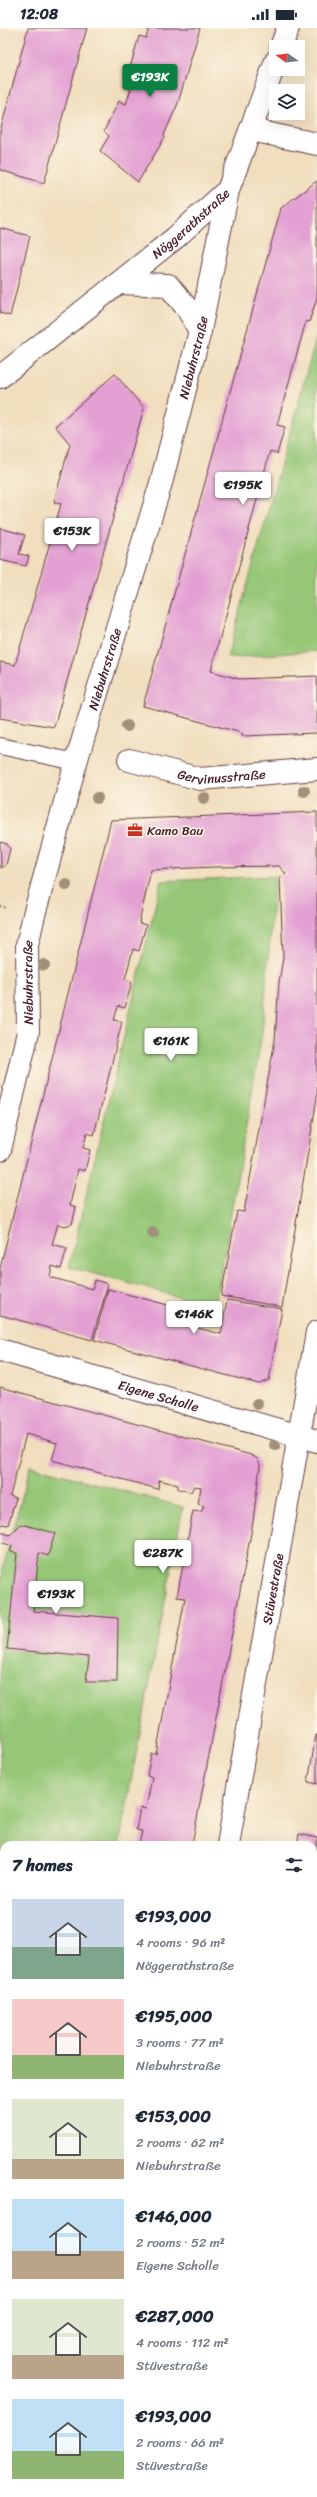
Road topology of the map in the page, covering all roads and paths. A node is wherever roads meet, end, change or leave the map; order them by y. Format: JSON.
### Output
{"nodes":[{"id":1,"x":288,"y":28,"type":"edge"},
{"id":2,"x":284,"y":40,"type":"edge"},
{"id":3,"x":271,"y":76,"type":"edge"},
{"id":4,"x":251,"y":130,"type":"junction"},
{"id":5,"x":317,"y":144,"type":"edge"},
{"id":6,"x":228,"y":190,"type":"junction"},
{"id":7,"x":120,"y":283,"type":"junction"},
{"id":8,"x":200,"y":331,"type":"junction"},
{"id":9,"x":0,"y":377,"type":"edge"},
{"id":10,"x":0,"y":746,"type":"edge"},
{"id":11,"x":129,"y":760,"type":"dead end"},
{"id":12,"x":76,"y":762,"type":"junction"},
{"id":13,"x":317,"y":769,"type":"edge"},
{"id":14,"x":0,"y":1150,"type":"edge"},
{"id":15,"x":317,"y":1332,"type":"edge"},
{"id":16,"x":0,"y":1350,"type":"edge"},
{"id":17,"x":308,"y":1438,"type":"edge"},
{"id":18,"x":229,"y":1841,"type":"edge"}],
"edges":[{"from":1,"to":2,"type":"street"},
{"from":3,"to":4,"type":"street","name":"Nöggerathstraße"},
{"from":4,"to":5,"type":"street"},
{"from":4,"to":6,"type":"street","name":"Nöggerathstraße"},
{"from":6,"to":7,"type":"street","name":"Nöggerathstraße"},
{"from":6,"to":8,"type":"street","name":"Niebuhrstraße"},
{"from":7,"to":8,"type":"street"},
{"from":7,"to":9,"type":"street","name":"Nöggerathstraße"},
{"from":8,"to":12,"type":"street","name":"Niebuhrstraße"},
{"from":10,"to":12,"type":"lane"},
{"from":11,"to":13,"type":"street","name":"Gervinusstraße"},
{"from":12,"to":14,"type":"street","name":"Niebuhrstraße"},
{"from":15,"to":17,"type":"street","name":"Stüvestraße"},
{"from":16,"to":17,"type":"street","name":"Eigene Scholle"},
{"from":17,"to":18,"type":"street","name":"Stüvestraße"}]}
